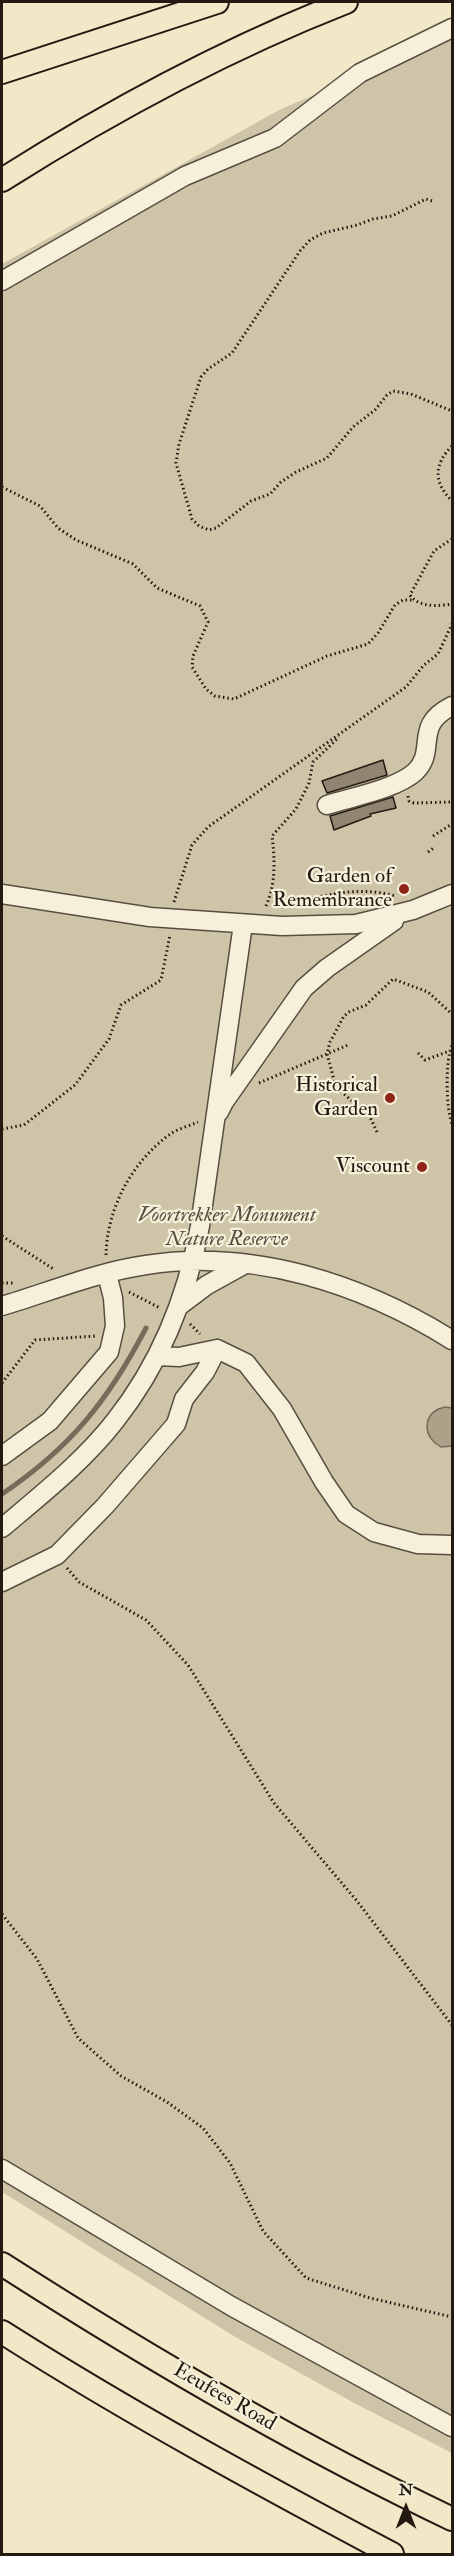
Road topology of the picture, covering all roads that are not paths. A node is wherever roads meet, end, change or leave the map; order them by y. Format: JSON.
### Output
{"nodes":[{"id":1,"x":217,"y":2,"type":"edge"},
{"id":2,"x":346,"y":2,"type":"edge"},
{"id":3,"x":453,"y":28,"type":"edge"},
{"id":4,"x":2,"y":72,"type":"edge"},
{"id":5,"x":2,"y":180,"type":"edge"},
{"id":6,"x":2,"y":280,"type":"edge"},
{"id":7,"x":453,"y":706,"type":"edge"},
{"id":8,"x":327,"y":805,"type":"dead end"},
{"id":9,"x":2,"y":894,"type":"edge"},
{"id":10,"x":453,"y":894,"type":"edge"},
{"id":11,"x":408,"y":904,"type":"junction"},
{"id":12,"x":243,"y":924,"type":"junction"},
{"id":13,"x":207,"y":1126,"type":"junction"},
{"id":14,"x":194,"y":1260,"type":"junction"},
{"id":15,"x":244,"y":1264,"type":"junction"},
{"id":16,"x":108,"y":1274,"type":"junction"},
{"id":17,"x":2,"y":1306,"type":"edge"},
{"id":18,"x":173,"y":1309,"type":"junction"},
{"id":19,"x":453,"y":1340,"type":"edge"},
{"id":20,"x":217,"y":1349,"type":"junction"},
{"id":21,"x":157,"y":1356,"type":"junction"},
{"id":22,"x":2,"y":1456,"type":"edge"},
{"id":23,"x":45,"y":1492,"type":"junction"},
{"id":24,"x":2,"y":1513,"type":"edge"},
{"id":25,"x":2,"y":1519,"type":"edge"},
{"id":26,"x":2,"y":1528,"type":"edge"},
{"id":27,"x":453,"y":1545,"type":"edge"},
{"id":28,"x":2,"y":1582,"type":"edge"},
{"id":29,"x":2,"y":2169,"type":"edge"},
{"id":30,"x":2,"y":2264,"type":"edge"},
{"id":31,"x":2,"y":2332,"type":"edge"},
{"id":32,"x":453,"y":2427,"type":"edge"},
{"id":33,"x":453,"y":2519,"type":"edge"},
{"id":34,"x":392,"y":2554,"type":"edge"}],
"edges":[{"from":1,"to":4,"type":"main road"},
{"from":2,"to":5,"type":"main road"},
{"from":3,"to":6,"type":"street"},
{"from":7,"to":8,"type":"street"},
{"from":9,"to":12,"type":"street"},
{"from":10,"to":11,"type":"street"},
{"from":11,"to":12,"type":"street"},
{"from":11,"to":13,"type":"street"},
{"from":12,"to":13,"type":"street"},
{"from":13,"to":14,"type":"street"},
{"from":14,"to":15,"type":"street"},
{"from":14,"to":16,"type":"street"},
{"from":14,"to":18,"type":"street"},
{"from":15,"to":18,"type":"street"},
{"from":15,"to":19,"type":"street"},
{"from":16,"to":17,"type":"street"},
{"from":16,"to":22,"type":"street"},
{"from":18,"to":21,"type":"street"},
{"from":20,"to":21,"type":"street"},
{"from":20,"to":27,"type":"street"},
{"from":20,"to":28,"type":"street"},
{"from":21,"to":23,"type":"street"},
{"from":23,"to":24,"type":"street"},
{"from":23,"to":25,"type":"street"},
{"from":23,"to":26,"type":"street"},
{"from":29,"to":32,"type":"street"},
{"from":30,"to":33,"type":"main road","name":"Eeufees Road"},
{"from":31,"to":34,"type":"main road"}]}
